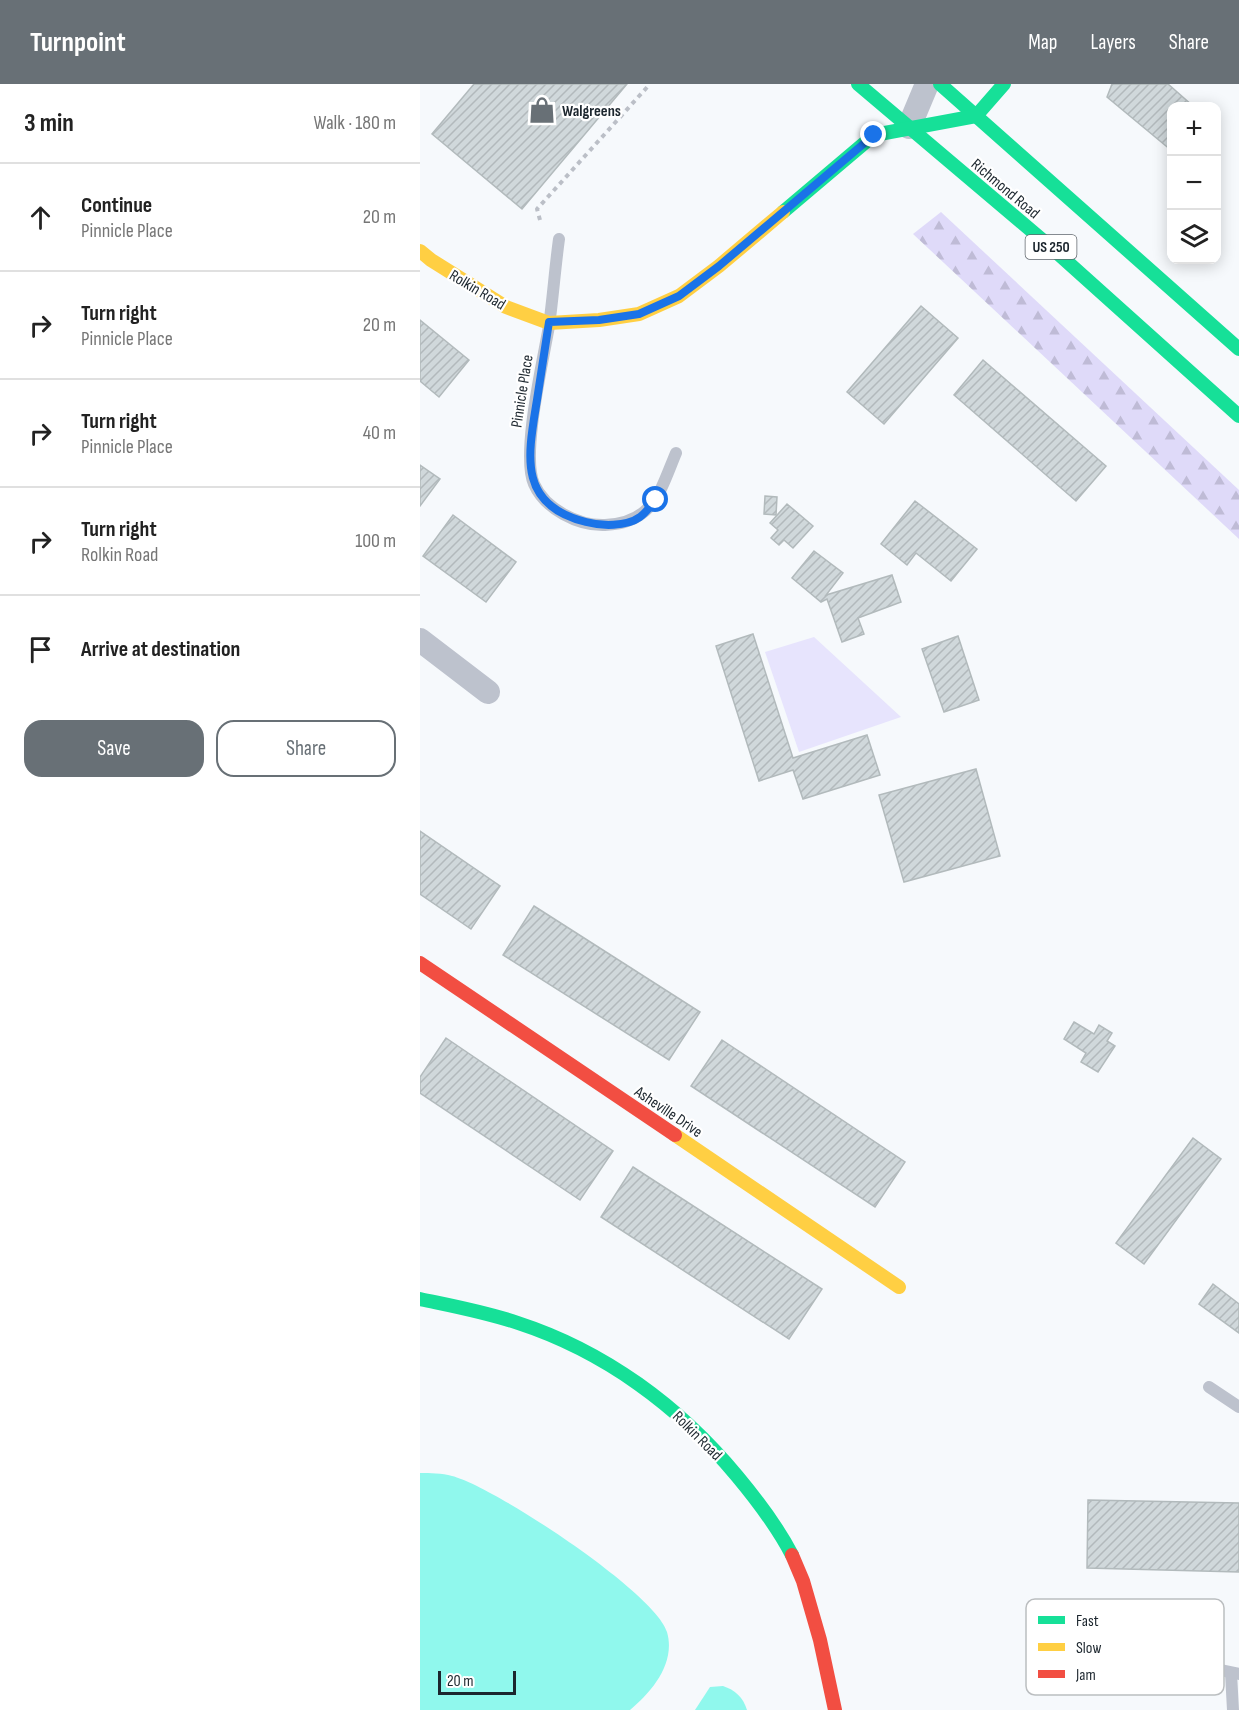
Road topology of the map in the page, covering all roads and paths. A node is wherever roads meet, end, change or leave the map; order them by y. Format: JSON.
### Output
{"nodes":[{"id":1,"x":650,"y":84,"type":"edge"},
{"id":2,"x":858,"y":84,"type":"edge"},
{"id":3,"x":927,"y":84,"type":"edge"},
{"id":4,"x":940,"y":84,"type":"edge"},
{"id":5,"x":1004,"y":84,"type":"edge"},
{"id":6,"x":976,"y":116,"type":"junction"},
{"id":7,"x":909,"y":127,"type":"junction"},
{"id":8,"x":540,"y":220,"type":"dead end"},
{"id":9,"x":559,"y":239,"type":"dead end"},
{"id":10,"x":420,"y":250,"type":"edge"},
{"id":11,"x":549,"y":322,"type":"junction"},
{"id":12,"x":1239,"y":349,"type":"edge"},
{"id":13,"x":1239,"y":416,"type":"edge"},
{"id":14,"x":676,"y":453,"type":"dead end"},
{"id":15,"x":420,"y":640,"type":"edge"},
{"id":16,"x":488,"y":692,"type":"dead end"},
{"id":17,"x":420,"y":963,"type":"edge"},
{"id":18,"x":899,"y":1287,"type":"dead end"},
{"id":19,"x":420,"y":1299,"type":"edge"},
{"id":20,"x":1209,"y":1387,"type":"dead end"},
{"id":21,"x":1239,"y":1407,"type":"edge"},
{"id":22,"x":1235,"y":1673,"type":"edge"},
{"id":23,"x":836,"y":1710,"type":"edge"},
{"id":24,"x":1233,"y":1710,"type":"edge"}],
"edges":[{"from":1,"to":8,"type":"path"},
{"from":2,"to":7,"type":"main road","name":"Richmond Road","number":"US 250"},
{"from":3,"to":7,"type":"street"},
{"from":4,"to":6,"type":"main road","name":"Richmond Road","number":"US 250"},
{"from":5,"to":6,"type":"main road"},
{"from":6,"to":7,"type":"main road","name":"Rolkin Road"},
{"from":6,"to":12,"type":"main road","name":"Richmond Road","number":"US 250"},
{"from":7,"to":11,"type":"main road","name":"Rolkin Road"},
{"from":7,"to":13,"type":"main road","name":"Richmond Road","number":"US 250"},
{"from":9,"to":11,"type":"lane","name":"Pinnicle Place"},
{"from":10,"to":11,"type":"main road","name":"Rolkin Road"},
{"from":11,"to":14,"type":"lane","name":"Pinnicle Place"},
{"from":15,"to":16,"type":"street"},
{"from":17,"to":18,"type":"main road","name":"Asheville Drive"},
{"from":19,"to":23,"type":"main road","name":"Rolkin Road"},
{"from":20,"to":21,"type":"lane"},
{"from":22,"to":24,"type":"lane"}]}
